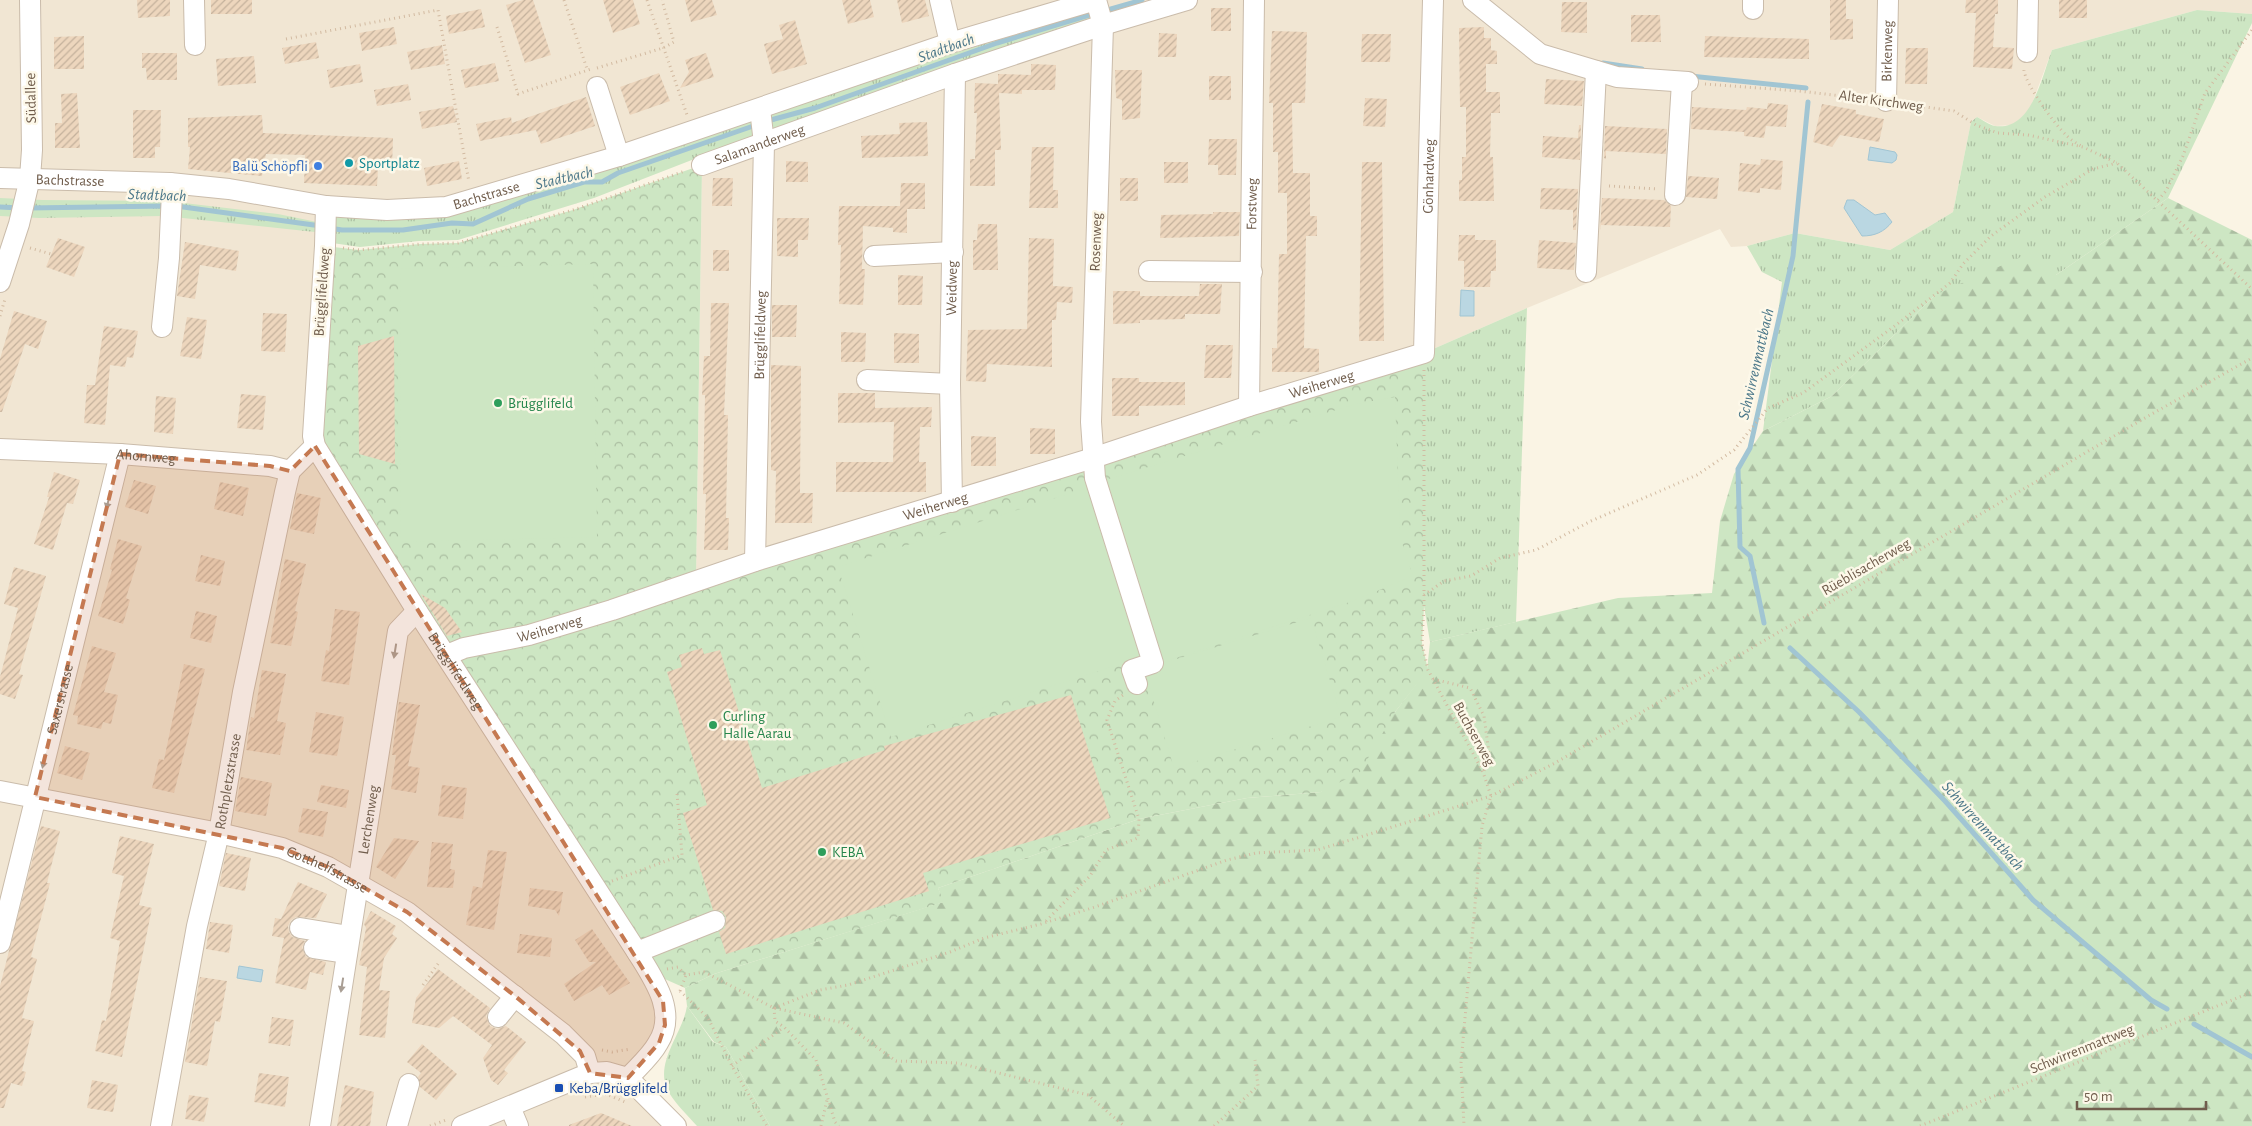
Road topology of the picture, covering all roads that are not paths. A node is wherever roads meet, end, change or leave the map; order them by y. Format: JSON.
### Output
{"nodes":[{"id":1,"x":30,"y":0,"type":"edge"},
{"id":2,"x":194,"y":0,"type":"edge"},
{"id":3,"x":940,"y":0,"type":"edge"},
{"id":4,"x":1096,"y":0,"type":"edge"},
{"id":5,"x":1187,"y":0,"type":"edge"},
{"id":6,"x":1254,"y":0,"type":"edge"},
{"id":7,"x":1433,"y":0,"type":"edge"},
{"id":8,"x":1473,"y":0,"type":"edge"},
{"id":9,"x":1888,"y":0,"type":"edge"},
{"id":10,"x":2028,"y":0,"type":"edge"},
{"id":11,"x":1102,"y":24,"type":"junction"},
{"id":12,"x":950,"y":44,"type":"junction"},
{"id":13,"x":196,"y":45,"type":"dead end"},
{"id":14,"x":2027,"y":52,"type":"road end"},
{"id":15,"x":1596,"y":71,"type":"junction"},
{"id":16,"x":955,"y":74,"type":"junction"},
{"id":17,"x":597,"y":87,"type":"dead end"},
{"id":18,"x":1886,"y":101,"type":"road end"},
{"id":19,"x":761,"y":112,"type":"junction"},
{"id":20,"x":764,"y":139,"type":"junction"},
{"id":21,"x":619,"y":156,"type":"junction"},
{"id":22,"x":702,"y":165,"type":"road end"},
{"id":23,"x":0,"y":178,"type":"edge"},
{"id":24,"x":28,"y":187,"type":"junction"},
{"id":25,"x":171,"y":190,"type":"junction"},
{"id":26,"x":1675,"y":193,"type":"road end"},
{"id":27,"x":326,"y":206,"type":"junction"},
{"id":28,"x":953,"y":252,"type":"junction"},
{"id":29,"x":874,"y":256,"type":"dead end"},
{"id":30,"x":1149,"y":271,"type":"dead end"},
{"id":31,"x":1252,"y":272,"type":"junction"},
{"id":32,"x":1586,"y":272,"type":"dead end"},
{"id":33,"x":0,"y":282,"type":"edge"},
{"id":34,"x":162,"y":327,"type":"dead end"},
{"id":35,"x":1424,"y":353,"type":"joint"},
{"id":36,"x":867,"y":380,"type":"dead end"},
{"id":37,"x":950,"y":384,"type":"junction"},
{"id":38,"x":1249,"y":406,"type":"junction"},
{"id":39,"x":315,"y":446,"type":"junction"},
{"id":40,"x":0,"y":449,"type":"edge"},
{"id":41,"x":120,"y":454,"type":"junction"},
{"id":42,"x":1093,"y":458,"type":"junction"},
{"id":43,"x":290,"y":471,"type":"junction"},
{"id":44,"x":952,"y":502,"type":"junction"},
{"id":45,"x":755,"y":561,"type":"junction"},
{"id":46,"x":417,"y":611,"type":"junction"},
{"id":47,"x":447,"y":655,"type":"junction"},
{"id":48,"x":1137,"y":684,"type":"road end"},
{"id":49,"x":0,"y":791,"type":"edge"},
{"id":50,"x":35,"y":797,"type":"junction"},
{"id":51,"x":219,"y":833,"type":"junction"},
{"id":52,"x":358,"y":882,"type":"junction"},
{"id":53,"x":715,"y":922,"type":"dead end"},
{"id":54,"x":300,"y":928,"type":"dead end"},
{"id":55,"x":0,"y":943,"type":"edge"},
{"id":56,"x":348,"y":945,"type":"junction"},
{"id":57,"x":314,"y":948,"type":"dead end"},
{"id":58,"x":637,"y":952,"type":"junction"},
{"id":59,"x":515,"y":996,"type":"junction"},
{"id":60,"x":498,"y":1017,"type":"dead end"},
{"id":61,"x":590,"y":1073,"type":"junction"},
{"id":62,"x":628,"y":1078,"type":"junction"},
{"id":63,"x":409,"y":1084,"type":"dead end"},
{"id":64,"x":510,"y":1107,"type":"junction"},
{"id":65,"x":668,"y":1123,"type":"edge"},
{"id":66,"x":161,"y":1126,"type":"edge"},
{"id":67,"x":320,"y":1126,"type":"edge"},
{"id":68,"x":397,"y":1126,"type":"edge"},
{"id":69,"x":462,"y":1126,"type":"edge"},
{"id":70,"x":518,"y":1126,"type":"edge"}],
"edges":[{"from":1,"to":24,"type":"street","name":"Südallee"},
{"from":2,"to":13,"type":"street"},
{"from":3,"to":12,"type":"street"},
{"from":4,"to":11,"type":"street","name":"Rosenweg"},
{"from":4,"to":12,"type":"street","name":"Bachstrasse"},
{"from":5,"to":11,"type":"street","name":"Salamanderweg"},
{"from":6,"to":31,"type":"street","name":"Forstweg"},
{"from":7,"to":35,"type":"street","name":"Gönhardweg"},
{"from":8,"to":15,"type":"street"},
{"from":9,"to":18,"type":"street","name":"Birkenweg"},
{"from":10,"to":14,"type":"street"},
{"from":11,"to":16,"type":"street","name":"Salamanderweg"},
{"from":11,"to":42,"type":"street","name":"Rosenweg"},
{"from":12,"to":19,"type":"street","name":"Bachstrasse"},
{"from":15,"to":26,"type":"street"},
{"from":15,"to":32,"type":"street"},
{"from":16,"to":20,"type":"street","name":"Salamanderweg"},
{"from":16,"to":28,"type":"street","name":"Weidweg"},
{"from":17,"to":21,"type":"street"},
{"from":19,"to":20,"type":"street","name":"Brügglifeldweg"},
{"from":19,"to":21,"type":"street","name":"Bachstrasse"},
{"from":20,"to":22,"type":"street","name":"Salamanderweg"},
{"from":20,"to":45,"type":"street","name":"Brügglifeldweg"},
{"from":21,"to":27,"type":"street","name":"Bachstrasse"},
{"from":23,"to":24,"type":"street","name":"Bachstrasse"},
{"from":24,"to":25,"type":"street","name":"Bachstrasse"},
{"from":24,"to":33,"type":"street","name":"Südallee"},
{"from":25,"to":27,"type":"street","name":"Bachstrasse"},
{"from":25,"to":34,"type":"street"},
{"from":27,"to":39,"type":"street","name":"Brügglifeldweg"},
{"from":28,"to":29,"type":"street"},
{"from":28,"to":37,"type":"street","name":"Weidweg"},
{"from":30,"to":31,"type":"street"},
{"from":31,"to":38,"type":"street","name":"Forstweg"},
{"from":35,"to":38,"type":"street","name":"Weiherweg"},
{"from":36,"to":37,"type":"street"},
{"from":37,"to":44,"type":"street","name":"Weidweg"},
{"from":38,"to":42,"type":"street","name":"Weiherweg"},
{"from":39,"to":43,"type":"street"},
{"from":39,"to":46,"type":"street","name":"Brügglifeldweg"},
{"from":40,"to":41,"type":"street","name":"Ahornweg"},
{"from":41,"to":43,"type":"street","name":"Ahornweg"},
{"from":41,"to":50,"type":"street","name":"Saxerstrasse","one_way":true},
{"from":42,"to":44,"type":"street","name":"Weiherweg"},
{"from":42,"to":48,"type":"street","name":"Rosenweg"},
{"from":43,"to":51,"type":"street","name":"Rothpletzstrasse"},
{"from":44,"to":45,"type":"street","name":"Weiherweg"},
{"from":45,"to":47,"type":"street","name":"Weiherweg"},
{"from":46,"to":47,"type":"street","name":"Brügglifeldweg"},
{"from":46,"to":52,"type":"street","name":"Lerchenweg","one_way":true},
{"from":47,"to":58,"type":"street","name":"Brügglifeldweg"},
{"from":49,"to":50,"type":"street","name":"Gotthelfstrasse"},
{"from":50,"to":51,"type":"street","name":"Gotthelfstrasse"},
{"from":50,"to":55,"type":"street","name":"Saxerstrasse"},
{"from":51,"to":52,"type":"street","name":"Gotthelfstrasse"},
{"from":51,"to":66,"type":"street","name":"Rothpletzstrasse"},
{"from":52,"to":56,"type":"street","name":"Lerchenweg"},
{"from":52,"to":59,"type":"street","name":"Gotthelfstrasse"},
{"from":53,"to":58,"type":"street"},
{"from":54,"to":56,"type":"street"},
{"from":56,"to":57,"type":"street"},
{"from":56,"to":67,"type":"street","name":"Lerchenweg","one_way":true},
{"from":58,"to":62,"type":"street","name":"Brügglifeldweg"},
{"from":59,"to":60,"type":"street"},
{"from":59,"to":61,"type":"street","name":"Gotthelfstrasse"},
{"from":61,"to":62,"type":"street"},
{"from":61,"to":64,"type":"street"},
{"from":62,"to":65,"type":"street"},
{"from":63,"to":68,"type":"street"},
{"from":64,"to":69,"type":"street"},
{"from":64,"to":70,"type":"street"}]}
